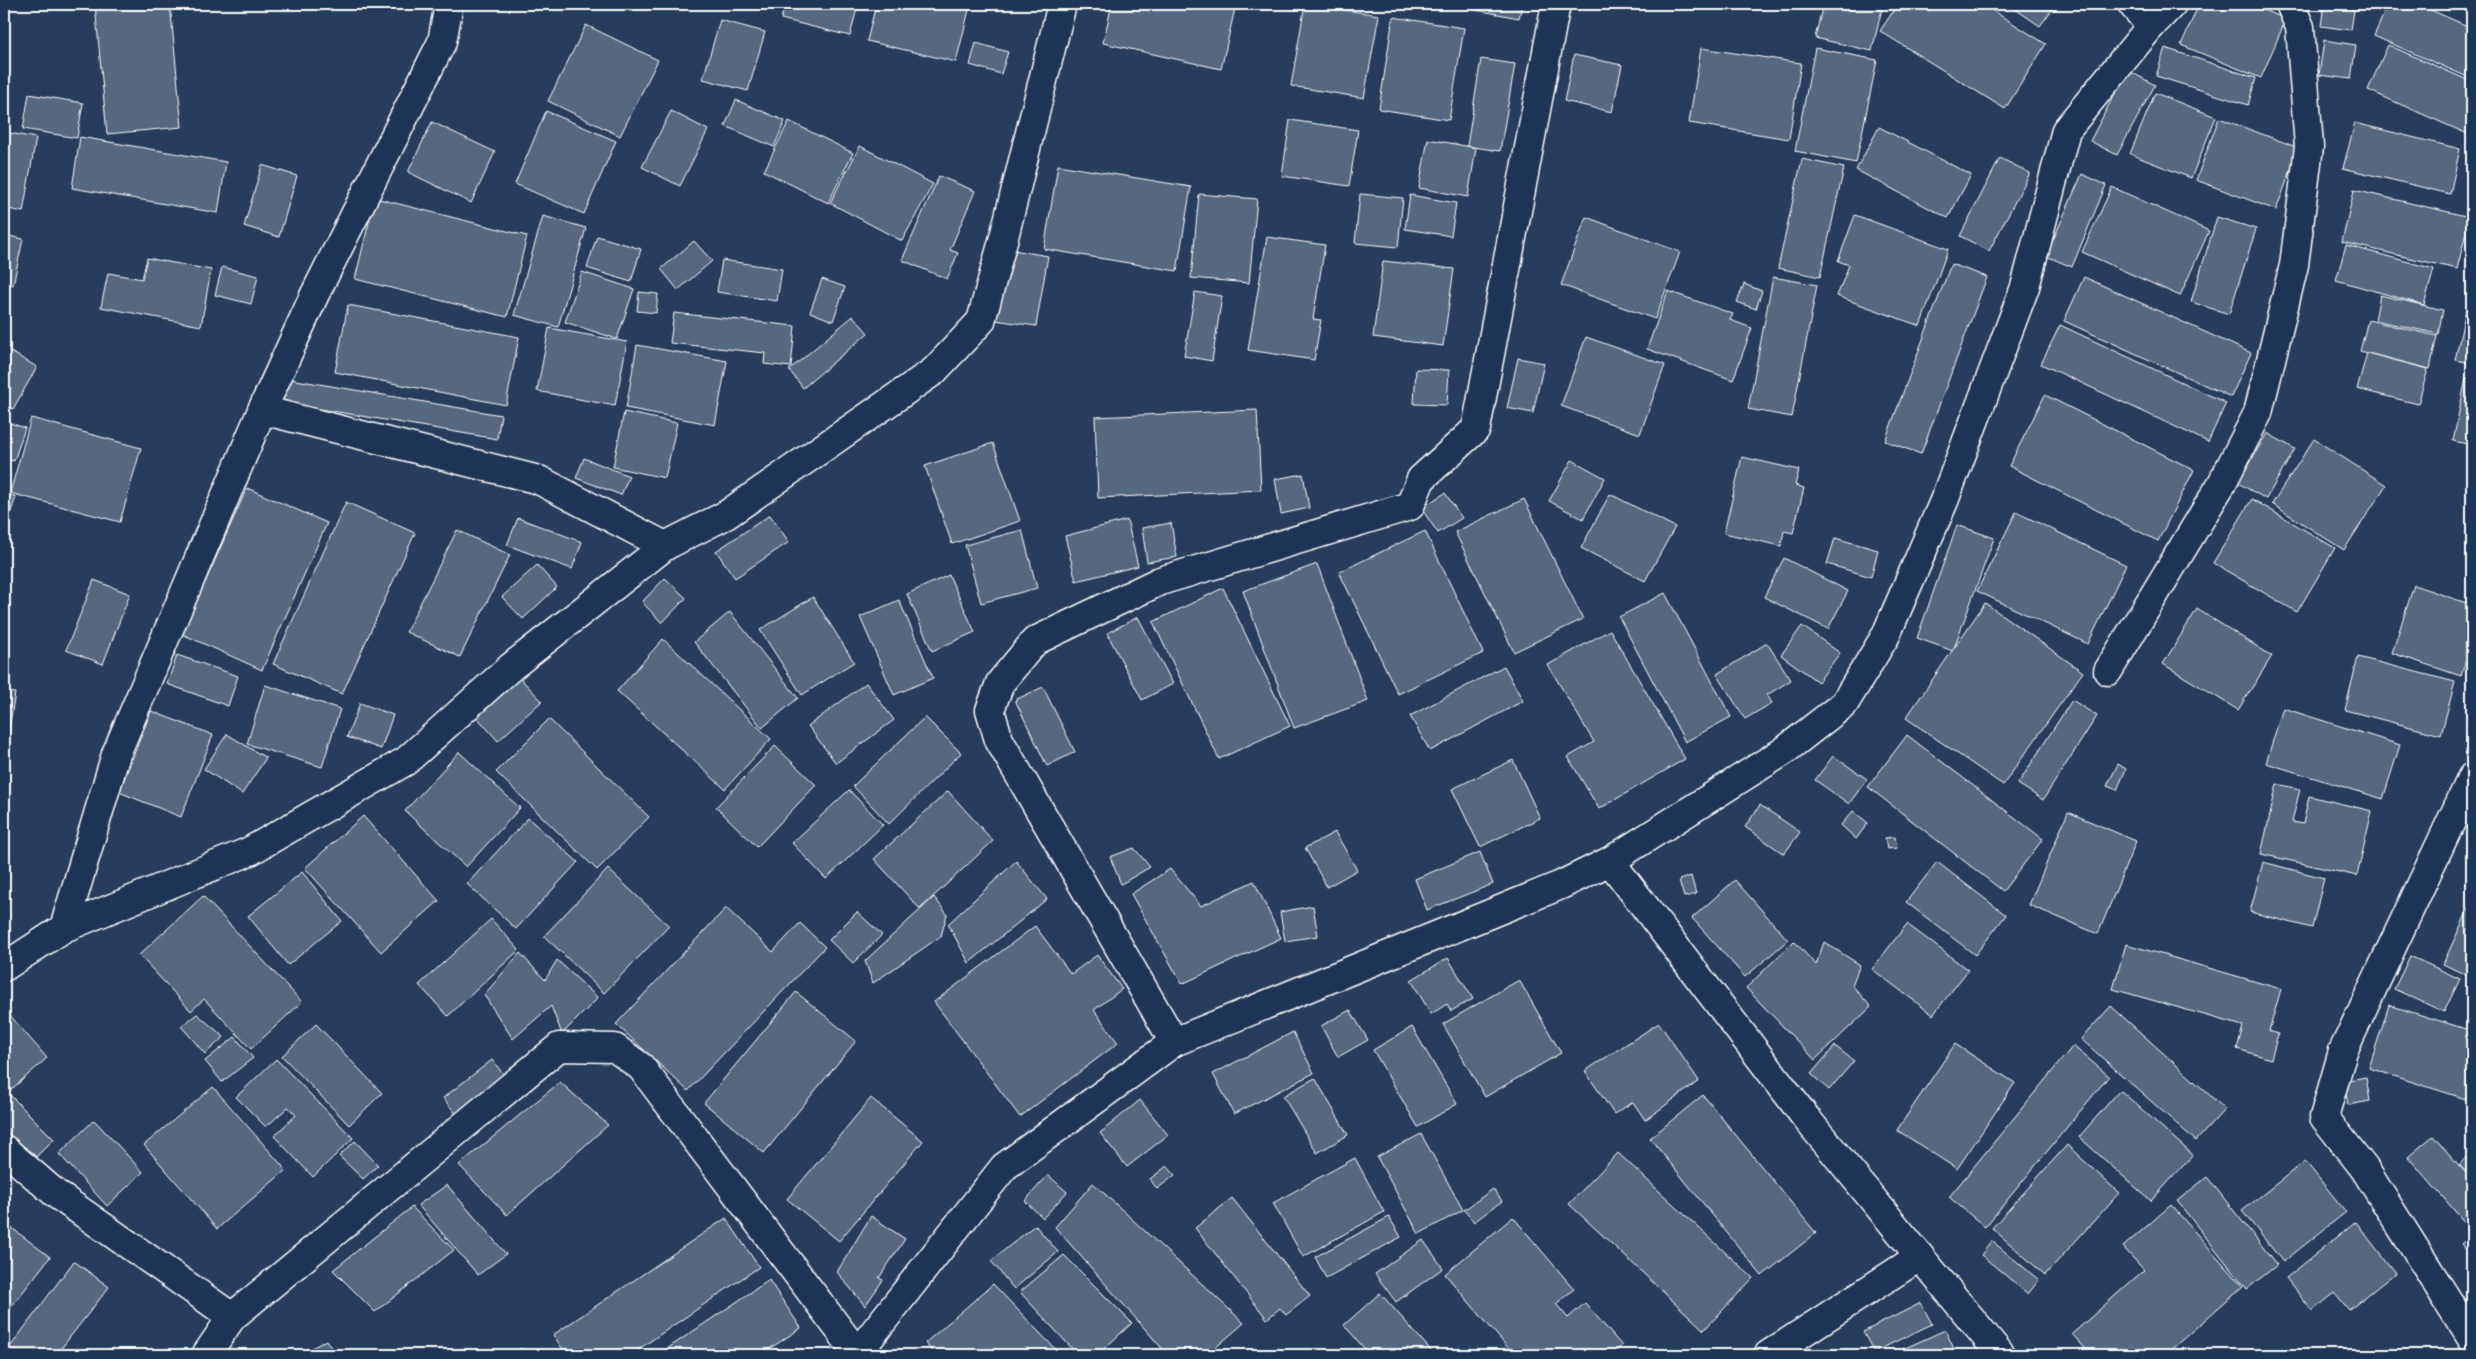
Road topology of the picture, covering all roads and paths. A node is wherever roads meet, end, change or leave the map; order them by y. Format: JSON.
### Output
{"nodes":[{"id":1,"x":449,"y":4,"type":"edge"},
{"id":2,"x":1062,"y":4,"type":"edge"},
{"id":3,"x":1556,"y":4,"type":"edge"},
{"id":4,"x":2132,"y":4,"type":"edge"},
{"id":5,"x":2172,"y":4,"type":"edge"},
{"id":6,"x":2290,"y":4,"type":"edge"},
{"id":7,"x":2151,"y":26,"type":"junction"},
{"id":8,"x":262,"y":410,"type":"junction"},
{"id":9,"x":665,"y":546,"type":"junction"},
{"id":10,"x":2108,"y":671,"type":"dead end"},
{"id":11,"x":2472,"y":777,"type":"edge"},
{"id":12,"x":1610,"y":861,"type":"junction"},
{"id":13,"x":64,"y":928,"type":"junction"},
{"id":14,"x":4,"y":967,"type":"edge"},
{"id":15,"x":1174,"y":1042,"type":"junction"},
{"id":16,"x":4,"y":1149,"type":"edge"},
{"id":17,"x":1920,"y":1257,"type":"junction"},
{"id":18,"x":232,"y":1317,"type":"junction"},
{"id":19,"x":2472,"y":1339,"type":"edge"},
{"id":20,"x":856,"y":1354,"type":"edge"},
{"id":21,"x":206,"y":1355,"type":"edge"},
{"id":22,"x":1768,"y":1355,"type":"edge"},
{"id":23,"x":2001,"y":1355,"type":"edge"}],
"edges":[{"from":1,"to":8,"type":"street"},
{"from":2,"to":9,"type":"street"},
{"from":3,"to":15,"type":"street"},
{"from":4,"to":7,"type":"street"},
{"from":5,"to":7,"type":"street"},
{"from":6,"to":10,"type":"street"},
{"from":7,"to":12,"type":"street"},
{"from":8,"to":9,"type":"street"},
{"from":8,"to":13,"type":"street"},
{"from":9,"to":13,"type":"street"},
{"from":11,"to":19,"type":"street"},
{"from":12,"to":15,"type":"street"},
{"from":12,"to":17,"type":"street"},
{"from":13,"to":14,"type":"street"},
{"from":15,"to":20,"type":"street"},
{"from":16,"to":18,"type":"street"},
{"from":17,"to":22,"type":"street"},
{"from":17,"to":23,"type":"street"},
{"from":18,"to":20,"type":"street"},
{"from":18,"to":21,"type":"street"}]}
